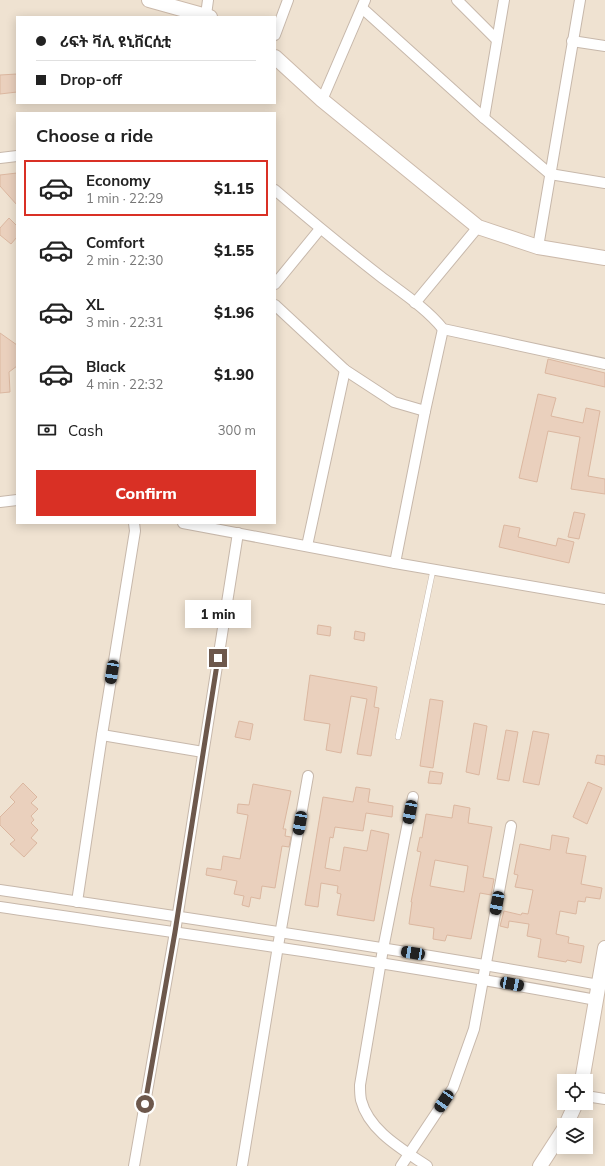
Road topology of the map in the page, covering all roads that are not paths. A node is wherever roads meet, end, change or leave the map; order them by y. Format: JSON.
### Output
{"nodes":[{"id":1,"x":148,"y":0,"type":"edge"},
{"id":2,"x":208,"y":0,"type":"edge"},
{"id":3,"x":288,"y":0,"type":"edge"},
{"id":4,"x":457,"y":0,"type":"edge"},
{"id":5,"x":504,"y":0,"type":"edge"},
{"id":6,"x":580,"y":0,"type":"edge"},
{"id":7,"x":363,"y":4,"type":"edge"},
{"id":8,"x":208,"y":16,"type":"edge"},
{"id":9,"x":276,"y":32,"type":"edge"},
{"id":10,"x":497,"y":40,"type":"junction"},
{"id":11,"x":572,"y":41,"type":"junction"},
{"id":12,"x":605,"y":46,"type":"edge"},
{"id":13,"x":276,"y":58,"type":"edge"},
{"id":14,"x":322,"y":100,"type":"junction"},
{"id":15,"x":484,"y":118,"type":"junction"},
{"id":16,"x":16,"y":156,"type":"edge"},
{"id":17,"x":0,"y":158,"type":"edge"},
{"id":18,"x":550,"y":174,"type":"junction"},
{"id":19,"x":605,"y":183,"type":"edge"},
{"id":20,"x":276,"y":191,"type":"edge"},
{"id":21,"x":478,"y":227,"type":"junction"},
{"id":22,"x":320,"y":229,"type":"junction"},
{"id":23,"x":538,"y":246,"type":"junction"},
{"id":24,"x":605,"y":258,"type":"edge"},
{"id":25,"x":276,"y":283,"type":"edge"},
{"id":26,"x":415,"y":303,"type":"junction"},
{"id":27,"x":276,"y":306,"type":"edge"},
{"id":28,"x":443,"y":329,"type":"junction"},
{"id":29,"x":605,"y":364,"type":"edge"},
{"id":30,"x":345,"y":370,"type":"junction"},
{"id":31,"x":425,"y":411,"type":"junction"},
{"id":32,"x":16,"y":500,"type":"edge"},
{"id":33,"x":0,"y":502,"type":"edge"},
{"id":34,"x":134,"y":524,"type":"edge"},
{"id":35,"x":196,"y":524,"type":"edge"},
{"id":36,"x":222,"y":526,"type":"edge"},
{"id":37,"x":238,"y":533,"type":"junction"},
{"id":38,"x":307,"y":546,"type":"junction"},
{"id":39,"x":395,"y":563,"type":"junction"},
{"id":40,"x":433,"y":570,"type":"junction"},
{"id":41,"x":605,"y":599,"type":"edge"},
{"id":42,"x":102,"y":735,"type":"junction"},
{"id":43,"x":398,"y":737,"type":"dead end"},
{"id":44,"x":204,"y":752,"type":"junction"},
{"id":45,"x":308,"y":776,"type":"dead end"},
{"id":46,"x":413,"y":797,"type":"dead end"},
{"id":47,"x":511,"y":826,"type":"dead end"},
{"id":48,"x":0,"y":890,"type":"edge"},
{"id":49,"x":77,"y":902,"type":"junction"},
{"id":50,"x":0,"y":907,"type":"edge"},
{"id":51,"x":177,"y":917,"type":"junction"},
{"id":52,"x":175,"y":932,"type":"junction"},
{"id":53,"x":281,"y":932,"type":"junction"},
{"id":54,"x":278,"y":946,"type":"junction"},
{"id":55,"x":605,"y":948,"type":"edge"},
{"id":56,"x":383,"y":949,"type":"junction"},
{"id":57,"x":382,"y":962,"type":"junction"},
{"id":58,"x":486,"y":965,"type":"junction"},
{"id":59,"x":483,"y":979,"type":"junction"},
{"id":60,"x":599,"y":993,"type":"edge"},
{"id":61,"x":583,"y":1074,"type":"edge"},
{"id":62,"x":593,"y":1097,"type":"edge"},
{"id":63,"x":605,"y":1099,"type":"edge"},
{"id":64,"x":557,"y":1140,"type":"edge"},
{"id":65,"x":409,"y":1154,"type":"junction"},
{"id":66,"x":134,"y":1166,"type":"edge"},
{"id":67,"x":242,"y":1166,"type":"edge"},
{"id":68,"x":401,"y":1166,"type":"edge"},
{"id":69,"x":427,"y":1166,"type":"edge"},
{"id":70,"x":540,"y":1166,"type":"edge"}],
"edges":[{"from":1,"to":8,"type":"street"},
{"from":2,"to":8,"type":"street"},
{"from":3,"to":9,"type":"street"},
{"from":4,"to":10,"type":"street"},
{"from":5,"to":10,"type":"street"},
{"from":6,"to":11,"type":"street"},
{"from":7,"to":14,"type":"street"},
{"from":7,"to":15,"type":"street"},
{"from":10,"to":15,"type":"street"},
{"from":11,"to":12,"type":"street"},
{"from":11,"to":18,"type":"street"},
{"from":13,"to":14,"type":"street"},
{"from":14,"to":21,"type":"street"},
{"from":15,"to":18,"type":"street"},
{"from":16,"to":17,"type":"street"},
{"from":18,"to":19,"type":"street"},
{"from":18,"to":23,"type":"street"},
{"from":20,"to":22,"type":"street"},
{"from":21,"to":23,"type":"street"},
{"from":21,"to":26,"type":"street"},
{"from":22,"to":25,"type":"street"},
{"from":22,"to":26,"type":"street"},
{"from":23,"to":24,"type":"street"},
{"from":26,"to":28,"type":"street"},
{"from":27,"to":30,"type":"street"},
{"from":28,"to":29,"type":"street"},
{"from":28,"to":31,"type":"street"},
{"from":30,"to":31,"type":"street"},
{"from":30,"to":38,"type":"street"},
{"from":31,"to":39,"type":"street"},
{"from":32,"to":33,"type":"street"},
{"from":34,"to":42,"type":"street"},
{"from":35,"to":36,"type":"street"},
{"from":36,"to":37,"type":"street"},
{"from":37,"to":38,"type":"street"},
{"from":37,"to":44,"type":"street"},
{"from":38,"to":39,"type":"street"},
{"from":39,"to":40,"type":"street"},
{"from":40,"to":41,"type":"street"},
{"from":40,"to":43,"type":"lane"},
{"from":42,"to":44,"type":"street"},
{"from":42,"to":49,"type":"street"},
{"from":44,"to":51,"type":"street"},
{"from":45,"to":53,"type":"street"},
{"from":46,"to":56,"type":"street"},
{"from":47,"to":58,"type":"street"},
{"from":48,"to":49,"type":"street"},
{"from":49,"to":51,"type":"street"},
{"from":50,"to":52,"type":"street"},
{"from":51,"to":52,"type":"street"},
{"from":51,"to":53,"type":"street"},
{"from":52,"to":54,"type":"street"},
{"from":52,"to":66,"type":"street"},
{"from":53,"to":54,"type":"street"},
{"from":53,"to":56,"type":"street"},
{"from":54,"to":57,"type":"street"},
{"from":54,"to":67,"type":"street"},
{"from":55,"to":60,"type":"street"},
{"from":56,"to":57,"type":"street"},
{"from":56,"to":58,"type":"street"},
{"from":57,"to":59,"type":"street"},
{"from":57,"to":65,"type":"street"},
{"from":58,"to":59,"type":"street"},
{"from":58,"to":60,"type":"street"},
{"from":59,"to":60,"type":"street"},
{"from":59,"to":65,"type":"street"},
{"from":60,"to":61,"type":"street"},
{"from":62,"to":63,"type":"street"},
{"from":64,"to":70,"type":"street"},
{"from":65,"to":68,"type":"street"},
{"from":65,"to":69,"type":"street"}]}
